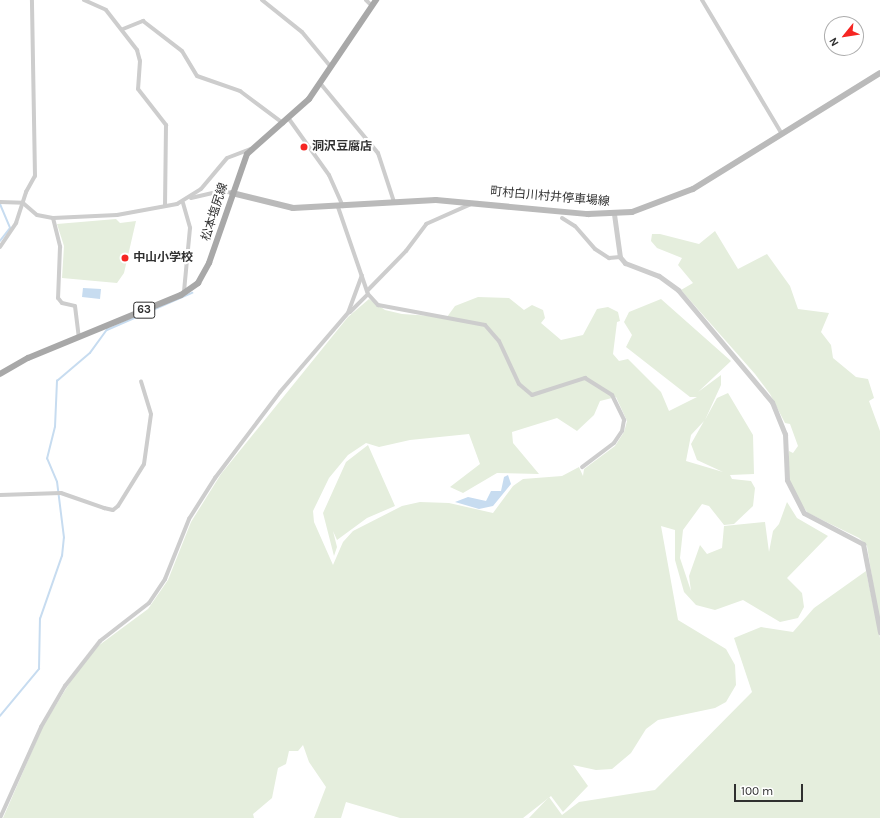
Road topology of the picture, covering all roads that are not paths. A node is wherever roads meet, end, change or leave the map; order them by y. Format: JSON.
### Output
{"nodes":[{"id":1,"x":32,"y":0,"type":"edge"},
{"id":2,"x":84,"y":0,"type":"edge"},
{"id":3,"x":262,"y":0,"type":"edge"},
{"id":4,"x":366,"y":0,"type":"edge"},
{"id":5,"x":376,"y":0,"type":"edge"},
{"id":6,"x":702,"y":0,"type":"edge"},
{"id":7,"x":372,"y":6,"type":"junction"},
{"id":8,"x":123,"y":29,"type":"junction"},
{"id":9,"x":331,"y":67,"type":"junction"},
{"id":10,"x":880,"y":73,"type":"edge"},
{"id":11,"x":320,"y":83,"type":"junction"},
{"id":12,"x":289,"y":119,"type":"junction"},
{"id":13,"x":283,"y":124,"type":"junction"},
{"id":14,"x":782,"y":134,"type":"junction"},
{"id":15,"x":250,"y":149,"type":"junction"},
{"id":16,"x":232,"y":193,"type":"junction"},
{"id":17,"x":191,"y":198,"type":"junction"},
{"id":18,"x":0,"y":202,"type":"edge"},
{"id":19,"x":183,"y":202,"type":"junction"},
{"id":20,"x":394,"y":202,"type":"junction"},
{"id":21,"x":476,"y":202,"type":"junction"},
{"id":22,"x":23,"y":203,"type":"junction"},
{"id":23,"x":165,"y":205,"type":"junction"},
{"id":24,"x":341,"y":207,"type":"junction"},
{"id":25,"x":614,"y":214,"type":"junction"},
{"id":26,"x":53,"y":218,"type":"junction"},
{"id":27,"x":562,"y":218,"type":"dead end"},
{"id":28,"x":0,"y":246,"type":"edge"},
{"id":29,"x":620,"y":257,"type":"junction"},
{"id":30,"x":362,"y":275,"type":"junction"},
{"id":31,"x":184,"y":292,"type":"junction"},
{"id":32,"x":368,"y":293,"type":"junction"},
{"id":33,"x":348,"y":313,"type":"junction"},
{"id":34,"x":79,"y":338,"type":"junction"},
{"id":35,"x":1,"y":372,"type":"edge"},
{"id":36,"x":140,"y":382,"type":"dead end"},
{"id":37,"x":582,"y":468,"type":"dead end"},
{"id":38,"x":0,"y":495,"type":"edge"},
{"id":39,"x":880,"y":632,"type":"edge"},
{"id":40,"x":0,"y":818,"type":"edge"}],
"edges":[{"from":1,"to":22,"type":"street"},
{"from":2,"to":8,"type":"street"},
{"from":3,"to":9,"type":"street"},
{"from":4,"to":7,"type":"street"},
{"from":5,"to":7,"type":"main road"},
{"from":6,"to":14,"type":"street"},
{"from":7,"to":9,"type":"main road"},
{"from":8,"to":13,"type":"street"},
{"from":8,"to":23,"type":"street"},
{"from":9,"to":11,"type":"main road"},
{"from":10,"to":14,"type":"main road","name":"町村白川村井停車場線"},
{"from":11,"to":12,"type":"main road"},
{"from":11,"to":20,"type":"street"},
{"from":12,"to":13,"type":"main road"},
{"from":12,"to":24,"type":"street"},
{"from":13,"to":15,"type":"main road"},
{"from":14,"to":25,"type":"main road","name":"町村白川村井停車場線"},
{"from":15,"to":16,"type":"main road","name":"松本塩尻線","number":"63"},
{"from":15,"to":17,"type":"street"},
{"from":16,"to":17,"type":"street"},
{"from":16,"to":24,"type":"main road","name":"町村白川村井停車場線"},
{"from":16,"to":31,"type":"main road","name":"松本塩尻線","number":"63"},
{"from":17,"to":19,"type":"street"},
{"from":18,"to":22,"type":"street"},
{"from":19,"to":23,"type":"street"},
{"from":19,"to":31,"type":"street"},
{"from":20,"to":21,"type":"main road","name":"町村白川村井停車場線"},
{"from":20,"to":24,"type":"main road","name":"町村白川村井停車場線"},
{"from":21,"to":25,"type":"main road","name":"町村白川村井停車場線"},
{"from":21,"to":32,"type":"street"},
{"from":22,"to":26,"type":"street"},
{"from":22,"to":28,"type":"street"},
{"from":23,"to":26,"type":"street"},
{"from":24,"to":30,"type":"street"},
{"from":25,"to":29,"type":"street"},
{"from":26,"to":34,"type":"street"},
{"from":27,"to":29,"type":"street"},
{"from":29,"to":39,"type":"street"},
{"from":30,"to":32,"type":"street"},
{"from":30,"to":33,"type":"street"},
{"from":31,"to":34,"type":"main road","name":"松本塩尻線","number":"63"},
{"from":32,"to":33,"type":"street"},
{"from":32,"to":37,"type":"street"},
{"from":33,"to":40,"type":"street"},
{"from":34,"to":35,"type":"main road","name":"松本塩尻線","number":"63"},
{"from":36,"to":38,"type":"street"}]}
